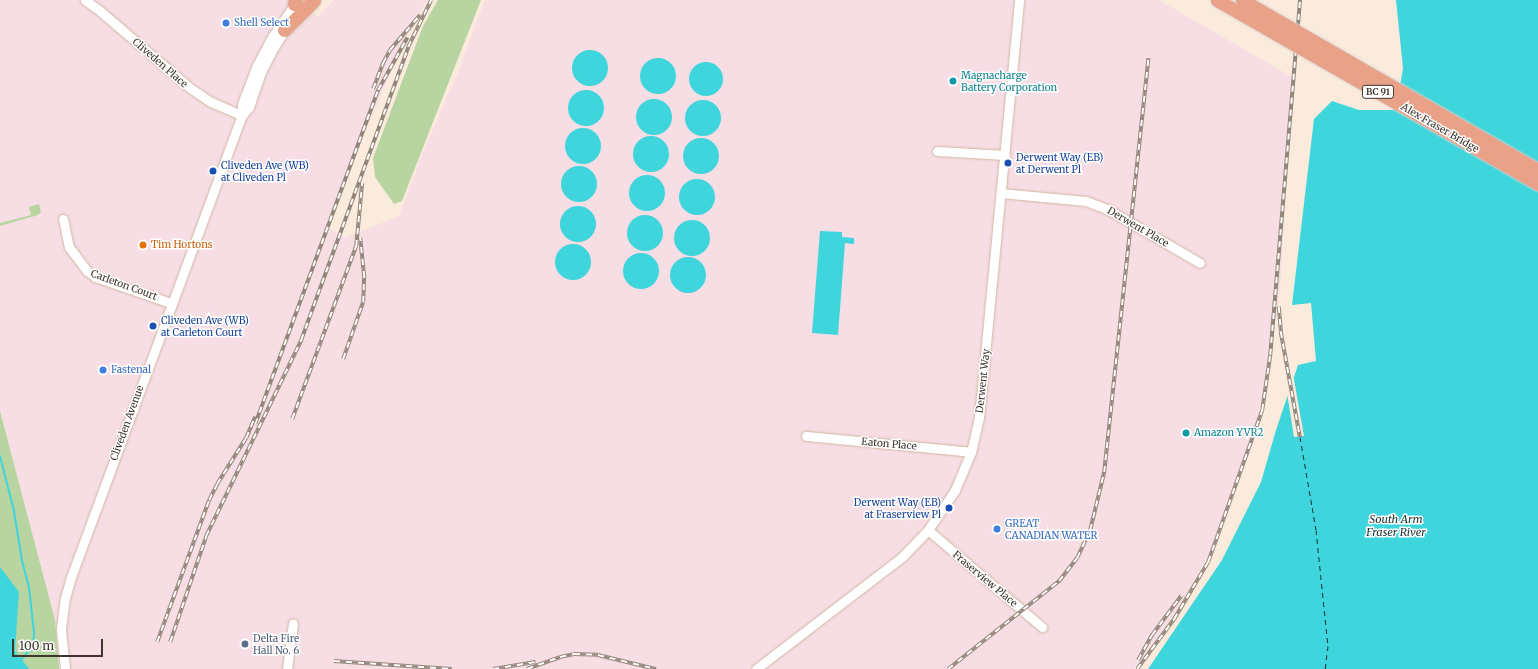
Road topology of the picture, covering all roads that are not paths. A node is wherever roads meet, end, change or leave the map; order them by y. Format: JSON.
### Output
{"nodes":[{"id":1,"x":84,"y":0,"type":"edge"},
{"id":2,"x":314,"y":0,"type":"edge"},
{"id":3,"x":1019,"y":0,"type":"edge"},
{"id":4,"x":1217,"y":0,"type":"edge"},
{"id":5,"x":1242,"y":0,"type":"edge"},
{"id":6,"x":299,"y":1,"type":"edge"},
{"id":7,"x":284,"y":30,"type":"junction"},
{"id":8,"x":242,"y":115,"type":"junction"},
{"id":9,"x":937,"y":151,"type":"dead end"},
{"id":10,"x":1005,"y":155,"type":"junction"},
{"id":11,"x":1538,"y":170,"type":"edge"},
{"id":12,"x":1538,"y":184,"type":"edge"},
{"id":13,"x":1001,"y":193,"type":"junction"},
{"id":14,"x":63,"y":219,"type":"dead end"},
{"id":15,"x":1200,"y":263,"type":"dead end"},
{"id":16,"x":171,"y":303,"type":"junction"},
{"id":17,"x":806,"y":436,"type":"dead end"},
{"id":18,"x":971,"y":452,"type":"junction"},
{"id":19,"x":928,"y":530,"type":"junction"},
{"id":20,"x":293,"y":623,"type":"dead end"},
{"id":21,"x":1042,"y":628,"type":"dead end"},
{"id":22,"x":65,"y":669,"type":"edge"},
{"id":23,"x":287,"y":669,"type":"edge"},
{"id":24,"x":756,"y":669,"type":"edge"}],
"edges":[{"from":1,"to":8,"type":"street","name":"Cliveden Place"},
{"from":2,"to":7,"type":"highway"},
{"from":3,"to":10,"type":"street","name":"Derwent Way"},
{"from":4,"to":12,"type":"highway","name":"Alex Fraser Bridge","number":"BC 91","bridge":true},
{"from":5,"to":11,"type":"highway","name":"Alex Fraser Bridge","number":"BC 91","bridge":true},
{"from":6,"to":7,"type":"street","name":"Cliveden Avenue"},
{"from":6,"to":8,"type":"street","name":"Cliveden Avenue"},
{"from":7,"to":8,"type":"street","name":"Cliveden Avenue"},
{"from":8,"to":16,"type":"street","name":"Cliveden Avenue"},
{"from":9,"to":10,"type":"street"},
{"from":10,"to":13,"type":"street","name":"Derwent Way"},
{"from":13,"to":15,"type":"street","name":"Derwent Place"},
{"from":13,"to":18,"type":"street","name":"Derwent Way"},
{"from":14,"to":16,"type":"street","name":"Carleton Court"},
{"from":16,"to":22,"type":"street","name":"Cliveden Avenue"},
{"from":17,"to":18,"type":"street","name":"Eaton Place"},
{"from":18,"to":19,"type":"street","name":"Derwent Way"},
{"from":19,"to":21,"type":"street","name":"Fraserview Place"},
{"from":19,"to":24,"type":"street","name":"Derwent Way"},
{"from":20,"to":23,"type":"street"}]}
